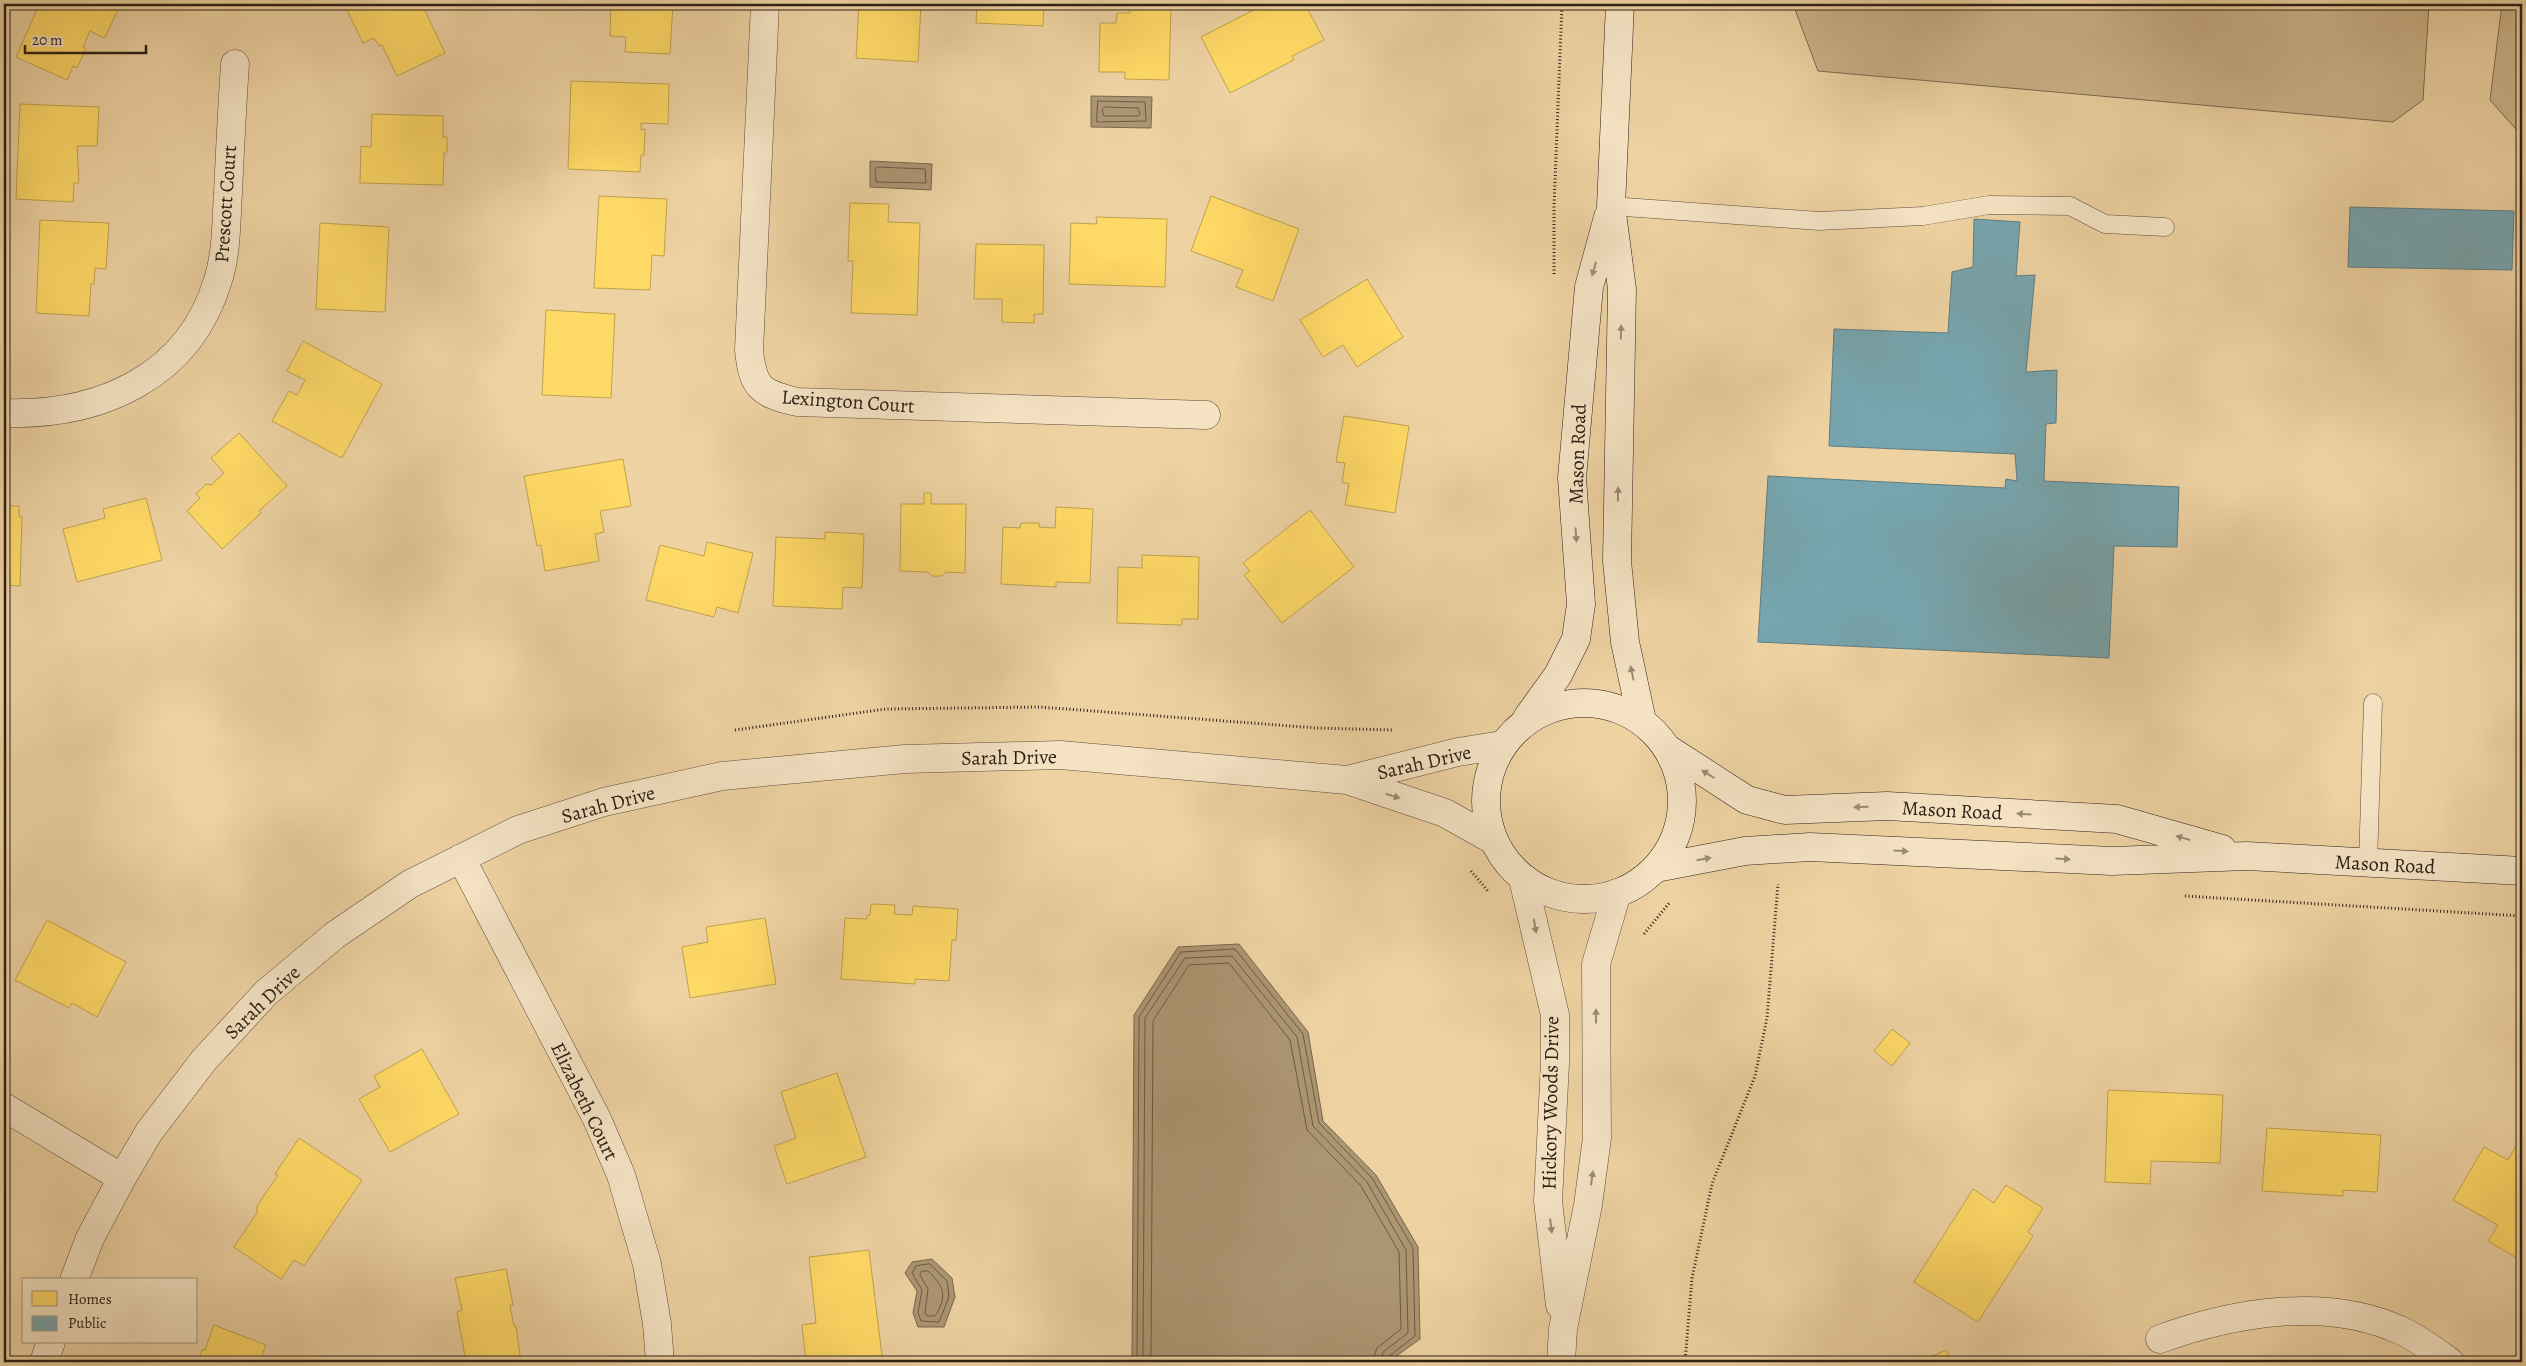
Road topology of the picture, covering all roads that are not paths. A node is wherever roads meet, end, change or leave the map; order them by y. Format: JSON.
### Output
{"nodes":[{"id":1,"x":765,"y":4,"type":"edge"},
{"id":2,"x":1620,"y":4,"type":"edge"},
{"id":3,"x":234,"y":64,"type":"dead end"},
{"id":4,"x":1611,"y":206,"type":"junction"},
{"id":5,"x":2165,"y":228,"type":"dead end"},
{"id":6,"x":4,"y":413,"type":"edge"},
{"id":7,"x":1206,"y":415,"type":"dead end"},
{"id":8,"x":2373,"y":703,"type":"dead end"},
{"id":9,"x":1525,"y":721,"type":"junction"},
{"id":10,"x":1642,"y":721,"type":"junction"},
{"id":11,"x":1502,"y":745,"type":"junction"},
{"id":12,"x":1668,"y":749,"type":"junction"},
{"id":13,"x":1347,"y":780,"type":"junction"},
{"id":14,"x":1492,"y":840,"type":"junction"},
{"id":15,"x":2247,"y":856,"type":"junction"},
{"id":16,"x":461,"y":858,"type":"junction"},
{"id":17,"x":2368,"y":863,"type":"junction"},
{"id":18,"x":1656,"y":868,"type":"junction"},
{"id":19,"x":2522,"y":871,"type":"edge"},
{"id":20,"x":1523,"y":879,"type":"junction"},
{"id":21,"x":1616,"y":893,"type":"junction"},
{"id":22,"x":4,"y":1107,"type":"edge"},
{"id":23,"x":122,"y":1178,"type":"junction"},
{"id":24,"x":75,"y":1278,"type":"edge"},
{"id":25,"x":1563,"y":1329,"type":"junction"},
{"id":26,"x":2160,"y":1339,"type":"dead end"},
{"id":27,"x":49,"y":1344,"type":"edge"},
{"id":28,"x":44,"y":1362,"type":"edge"},
{"id":29,"x":660,"y":1362,"type":"edge"},
{"id":30,"x":1561,"y":1362,"type":"edge"},
{"id":31,"x":2450,"y":1362,"type":"edge"}],
"edges":[{"from":1,"to":7,"type":"street","name":"Lexington Court"},
{"from":2,"to":4,"type":"street","name":"Mason Road"},
{"from":3,"to":6,"type":"street","name":"Prescott Court"},
{"from":4,"to":5,"type":"lane"},
{"from":4,"to":9,"type":"street","name":"Mason Road","one_way":true},
{"from":10,"to":4,"type":"street","name":"Mason Road","one_way":true},
{"from":8,"to":17,"type":"lane"},
{"from":9,"to":10,"type":"street"},
{"from":9,"to":11,"type":"street"},
{"from":10,"to":12,"type":"street"},
{"from":11,"to":13,"type":"street","name":"Sarah Drive"},
{"from":11,"to":14,"type":"street"},
{"from":15,"to":12,"type":"street","name":"Mason Road","one_way":true},
{"from":12,"to":18,"type":"street"},
{"from":13,"to":14,"type":"street","name":"Sarah Drive","one_way":true},
{"from":13,"to":16,"type":"street","name":"Sarah Drive"},
{"from":14,"to":20,"type":"street"},
{"from":15,"to":17,"type":"street","name":"Mason Road"},
{"from":18,"to":15,"type":"street","name":"Mason Road","one_way":true},
{"from":16,"to":23,"type":"street","name":"Sarah Drive"},
{"from":16,"to":29,"type":"street","name":"Elizabeth Court"},
{"from":17,"to":19,"type":"street","name":"Mason Road"},
{"from":18,"to":21,"type":"street"},
{"from":20,"to":21,"type":"street"},
{"from":20,"to":25,"type":"street","name":"Hickory Woods Drive","one_way":true},
{"from":25,"to":21,"type":"street","name":"Hickory Woods Drive","one_way":true},
{"from":22,"to":23,"type":"street"},
{"from":23,"to":24,"type":"street","name":"Sarah Drive"},
{"from":25,"to":30,"type":"street","name":"Hickory Woods Drive"},
{"from":26,"to":31,"type":"street"},
{"from":27,"to":28,"type":"street"}]}
